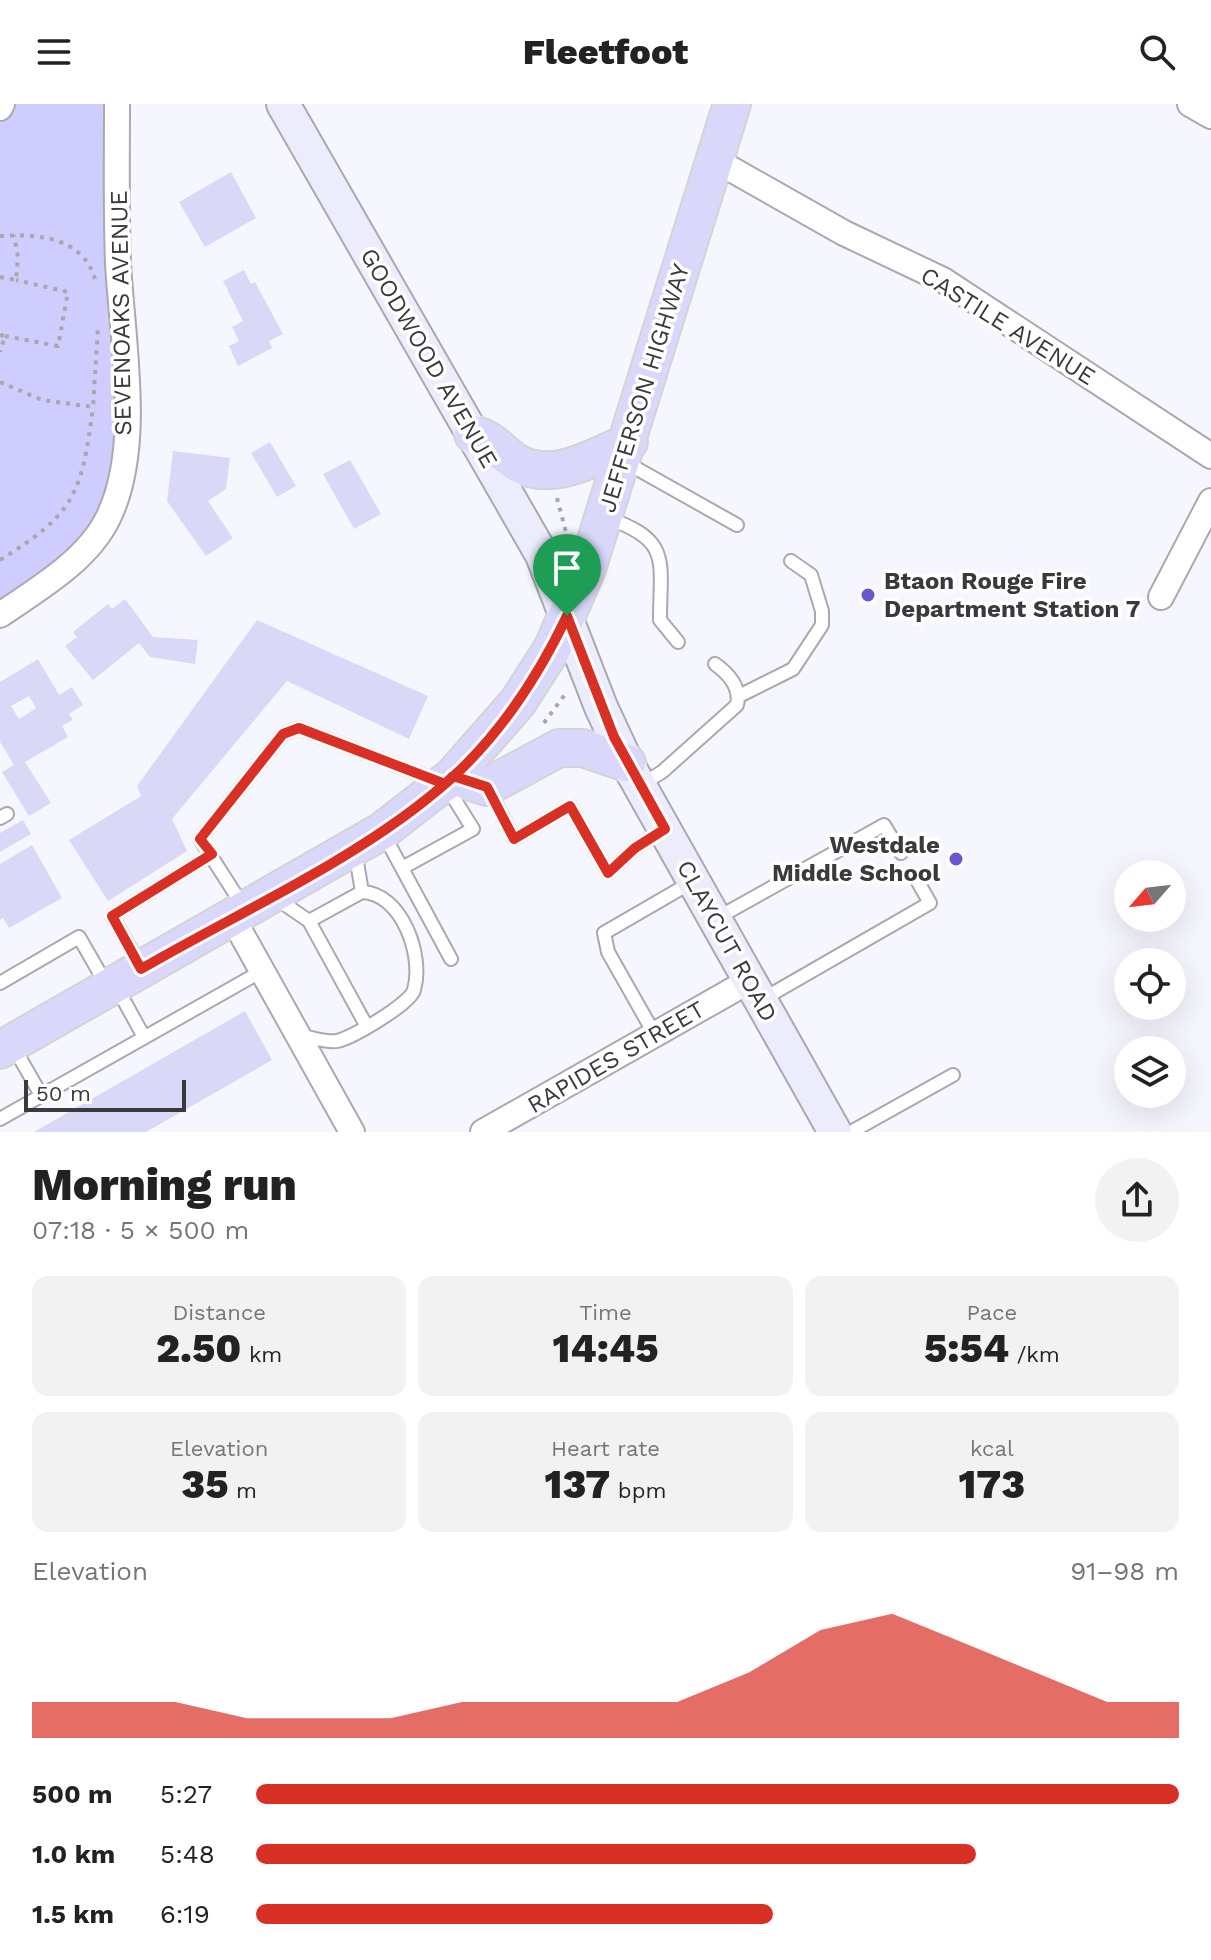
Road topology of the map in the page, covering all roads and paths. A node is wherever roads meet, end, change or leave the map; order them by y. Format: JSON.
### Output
{"nodes":[{"id":1,"x":117,"y":104,"type":"edge"},
{"id":2,"x":283,"y":104,"type":"edge"},
{"id":3,"x":732,"y":104,"type":"edge"},
{"id":4,"x":1190,"y":104,"type":"edge"},
{"id":5,"x":1211,"y":116,"type":"edge"},
{"id":6,"x":715,"y":160,"type":"junction"},
{"id":7,"x":14,"y":235,"type":"junction"},
{"id":8,"x":0,"y":236,"type":"edge"},
{"id":9,"x":0,"y":277,"type":"edge"},
{"id":10,"x":16,"y":280,"type":"junction"},
{"id":11,"x":98,"y":288,"type":"dead end"},
{"id":12,"x":99,"y":315,"type":"dead end"},
{"id":13,"x":2,"y":336,"type":"edge"},
{"id":14,"x":0,"y":352,"type":"edge"},
{"id":15,"x":0,"y":382,"type":"edge"},
{"id":16,"x":93,"y":407,"type":"junction"},
{"id":17,"x":473,"y":434,"type":"junction"},
{"id":18,"x":626,"y":451,"type":"junction"},
{"id":19,"x":1211,"y":456,"type":"edge"},
{"id":20,"x":556,"y":493,"type":"dead end"},
{"id":21,"x":1211,"y":501,"type":"edge"},
{"id":22,"x":606,"y":517,"type":"junction"},
{"id":23,"x":737,"y":525,"type":"dead end"},
{"id":24,"x":564,"y":526,"type":"junction"},
{"id":25,"x":560,"y":535,"type":"dead end"},
{"id":26,"x":568,"y":538,"type":"dead end"},
{"id":27,"x":0,"y":560,"type":"edge"},
{"id":28,"x":791,"y":561,"type":"dead end"},
{"id":29,"x":1161,"y":597,"type":"dead end"},
{"id":30,"x":0,"y":615,"type":"edge"},
{"id":31,"x":567,"y":616,"type":"junction"},
{"id":32,"x":678,"y":642,"type":"dead end"},
{"id":33,"x":715,"y":664,"type":"dead end"},
{"id":34,"x":566,"y":693,"type":"dead end"},
{"id":35,"x":739,"y":696,"type":"junction"},
{"id":36,"x":540,"y":734,"type":"dead end"},
{"id":37,"x":633,"y":774,"type":"junction"},
{"id":38,"x":449,"y":780,"type":"junction"},
{"id":39,"x":487,"y":787,"type":"junction"},
{"id":40,"x":665,"y":829,"type":"junction"},
{"id":41,"x":368,"y":839,"type":"junction"},
{"id":42,"x":901,"y":853,"type":"dead end"},
{"id":43,"x":212,"y":854,"type":"junction"},
{"id":44,"x":402,"y":868,"type":"junction"},
{"id":45,"x":914,"y":875,"type":"dead end"},
{"id":46,"x":694,"y":882,"type":"junction"},
{"id":47,"x":362,"y":892,"type":"junction"},
{"id":48,"x":249,"y":907,"type":"junction"},
{"id":49,"x":714,"y":920,"type":"junction"},
{"id":50,"x":309,"y":921,"type":"junction"},
{"id":51,"x":451,"y":959,"type":"dead end"},
{"id":52,"x":262,"y":971,"type":"junction"},
{"id":53,"x":121,"y":981,"type":"junction"},
{"id":54,"x":0,"y":983,"type":"edge"},
{"id":55,"x":754,"y":991,"type":"junction"},
{"id":56,"x":366,"y":1025,"type":"junction"},
{"id":57,"x":655,"y":1035,"type":"junction"},
{"id":58,"x":298,"y":1036,"type":"junction"},
{"id":59,"x":144,"y":1037,"type":"junction"},
{"id":60,"x":4,"y":1043,"type":"edge"},
{"id":61,"x":953,"y":1075,"type":"dead end"},
{"id":62,"x":41,"y":1095,"type":"junction"},
{"id":63,"x":0,"y":1119,"type":"edge"},
{"id":64,"x":352,"y":1132,"type":"edge"},
{"id":65,"x":483,"y":1132,"type":"edge"},
{"id":66,"x":835,"y":1132,"type":"edge"},
{"id":67,"x":851,"y":1132,"type":"edge"}],
"edges":[{"from":1,"to":30,"type":"street","name":"SEVENOAKS AVENUE"},
{"from":2,"to":17,"type":"street","name":"GOODWOOD AVENUE"},
{"from":3,"to":6,"type":"main road","name":"JEFFERSON HIGHWAY"},
{"from":4,"to":5,"type":"street"},
{"from":6,"to":18,"type":"main road","name":"JEFFERSON HIGHWAY"},
{"from":6,"to":19,"type":"street","name":"CASTILE AVENUE"},
{"from":7,"to":8,"type":"path"},
{"from":7,"to":10,"type":"path"},
{"from":7,"to":11,"type":"path"},
{"from":9,"to":10,"type":"path"},
{"from":10,"to":13,"type":"path"},
{"from":12,"to":16,"type":"path"},
{"from":13,"to":14,"type":"path"},
{"from":15,"to":16,"type":"path"},
{"from":16,"to":27,"type":"path"},
{"from":17,"to":18,"type":"main road"},
{"from":17,"to":31,"type":"street","name":"GOODWOOD AVENUE"},
{"from":18,"to":22,"type":"main road","name":"JEFFERSON HIGHWAY"},
{"from":18,"to":23,"type":"lane"},
{"from":20,"to":24,"type":"path"},
{"from":21,"to":29,"type":"street"},
{"from":22,"to":31,"type":"main road","name":"JEFFERSON HIGHWAY"},
{"from":22,"to":32,"type":"lane"},
{"from":24,"to":25,"type":"path"},
{"from":24,"to":26,"type":"path"},
{"from":28,"to":35,"type":"lane"},
{"from":31,"to":37,"type":"street","name":"CLAYCUT ROAD"},
{"from":31,"to":38,"type":"main road","name":"JEFFERSON HIGHWAY"},
{"from":33,"to":35,"type":"lane"},
{"from":34,"to":36,"type":"path"},
{"from":35,"to":37,"type":"lane"},
{"from":37,"to":39,"type":"main road"},
{"from":37,"to":40,"type":"street","name":"CLAYCUT ROAD"},
{"from":38,"to":39,"type":"main road"},
{"from":38,"to":41,"type":"main road","name":"JEFFERSON HIGHWAY"},
{"from":38,"to":43,"type":"lane"},
{"from":38,"to":44,"type":"lane"},
{"from":39,"to":40,"type":"lane"},
{"from":40,"to":46,"type":"street","name":"CLAYCUT ROAD"},
{"from":41,"to":44,"type":"lane"},
{"from":41,"to":47,"type":"lane"},
{"from":41,"to":48,"type":"main road","name":"JEFFERSON HIGHWAY"},
{"from":42,"to":49,"type":"lane"},
{"from":43,"to":48,"type":"lane"},
{"from":43,"to":53,"type":"lane"},
{"from":44,"to":51,"type":"lane"},
{"from":45,"to":55,"type":"lane"},
{"from":46,"to":49,"type":"street","name":"CLAYCUT ROAD"},
{"from":46,"to":57,"type":"lane"},
{"from":47,"to":50,"type":"lane"},
{"from":47,"to":56,"type":"lane"},
{"from":48,"to":50,"type":"lane"},
{"from":48,"to":52,"type":"street"},
{"from":48,"to":53,"type":"main road","name":"JEFFERSON HIGHWAY"},
{"from":49,"to":55,"type":"street","name":"CLAYCUT ROAD"},
{"from":50,"to":56,"type":"lane"},
{"from":52,"to":58,"type":"street"},
{"from":52,"to":59,"type":"lane"},
{"from":53,"to":54,"type":"lane"},
{"from":53,"to":59,"type":"lane"},
{"from":53,"to":60,"type":"main road","name":"JEFFERSON HIGHWAY"},
{"from":55,"to":57,"type":"street","name":"RAPIDES STREET"},
{"from":55,"to":66,"type":"street","name":"CLAYCUT ROAD"},
{"from":56,"to":58,"type":"lane"},
{"from":57,"to":65,"type":"street","name":"RAPIDES STREET"},
{"from":58,"to":64,"type":"street"},
{"from":59,"to":62,"type":"lane"},
{"from":60,"to":62,"type":"lane"},
{"from":61,"to":67,"type":"lane"},
{"from":62,"to":63,"type":"lane"}]}
